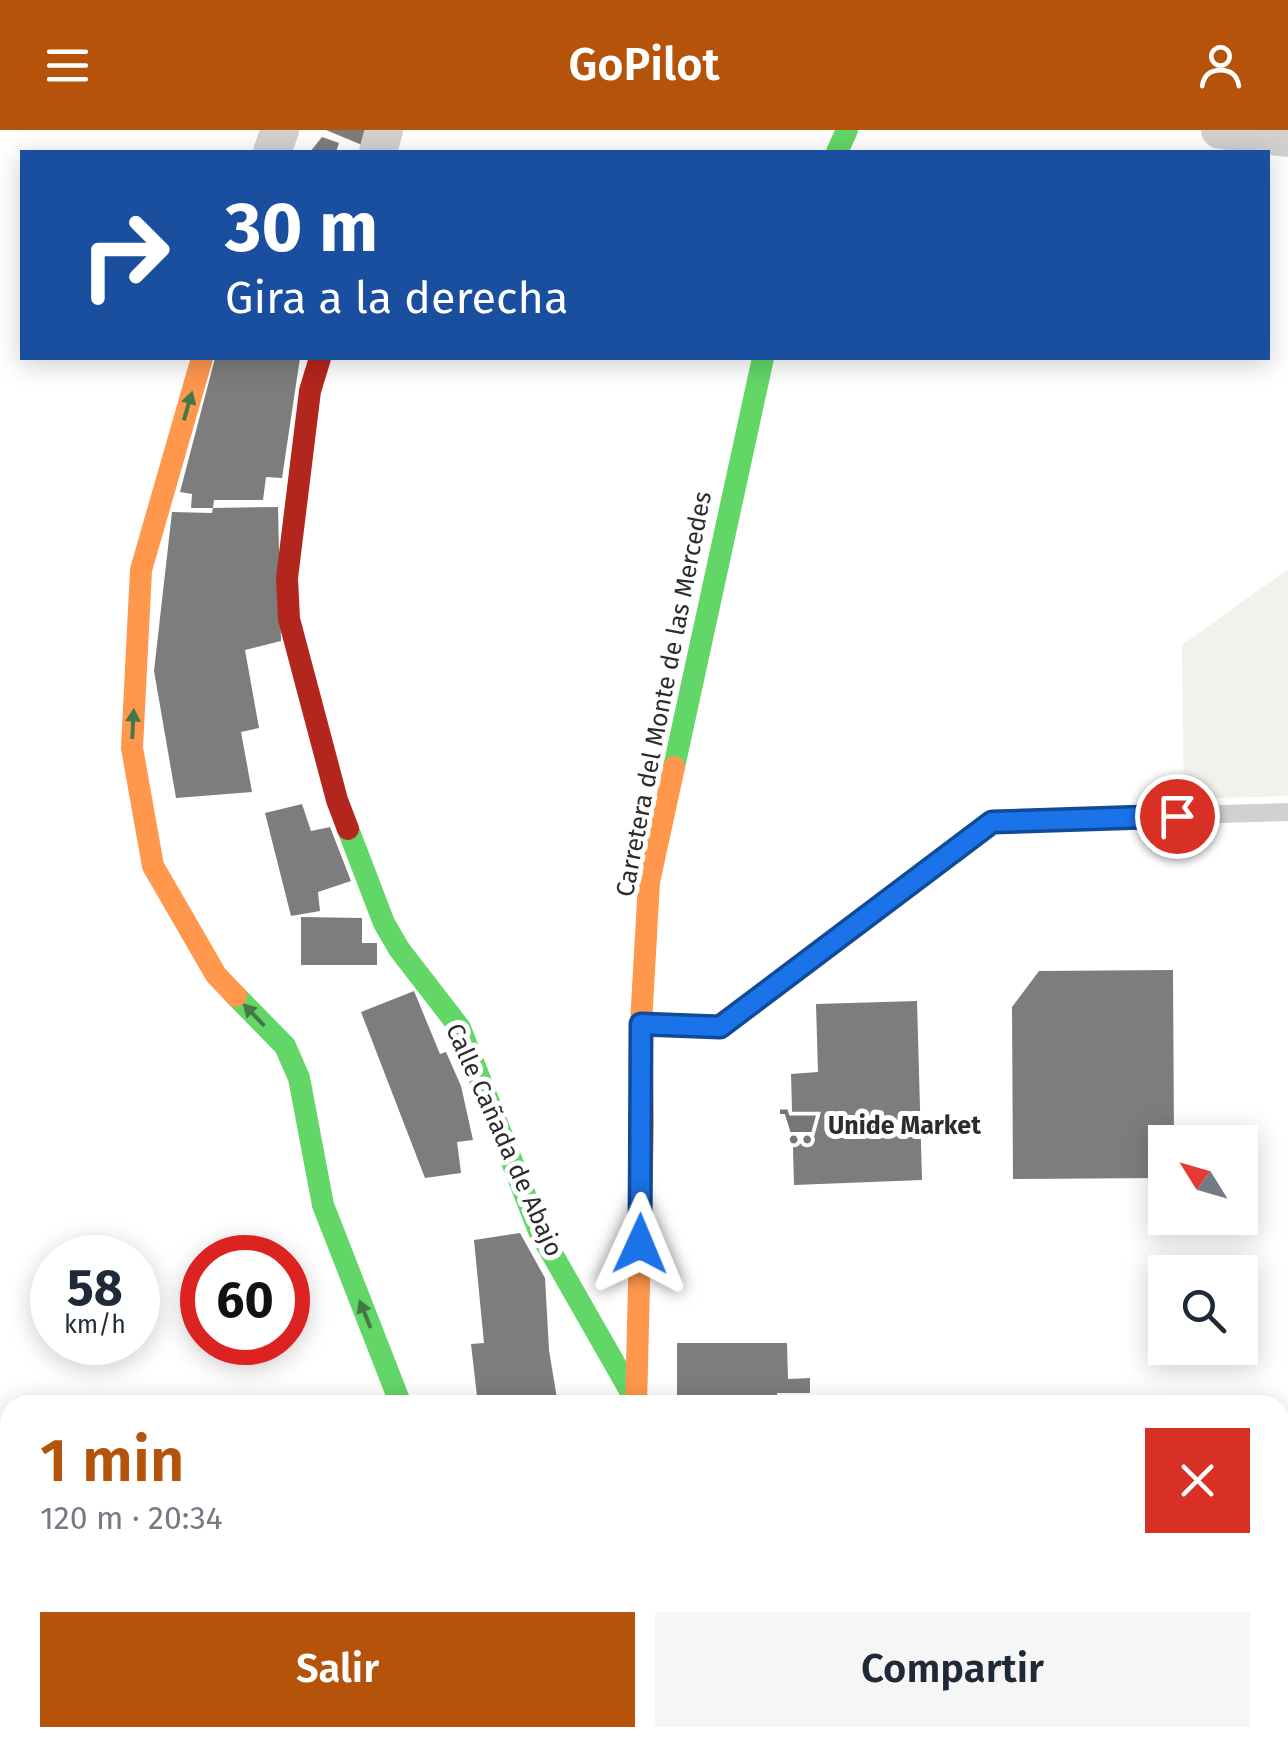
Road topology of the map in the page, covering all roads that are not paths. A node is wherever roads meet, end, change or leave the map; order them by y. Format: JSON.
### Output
{"nodes":[{"id":1,"x":1220,"y":130,"type":"edge"},
{"id":2,"x":1288,"y":138,"type":"edge"},
{"id":3,"x":201,"y":360,"type":"edge"},
{"id":4,"x":319,"y":360,"type":"edge"},
{"id":5,"x":762,"y":360,"type":"edge"},
{"id":6,"x":1288,"y":812,"type":"edge"},
{"id":7,"x":641,"y":1024,"type":"junction"},
{"id":8,"x":397,"y":1395,"type":"edge"},
{"id":9,"x":631,"y":1395,"type":"edge"},
{"id":10,"x":636,"y":1395,"type":"edge"}],
"edges":[{"from":1,"to":2,"type":"street"},
{"from":8,"to":3,"type":"street","one_way":true},
{"from":4,"to":9,"type":"street","name":"Calle Cañada de Abajo"},
{"from":5,"to":7,"type":"street","name":"Carretera del Monte de las Mercedes"},
{"from":6,"to":7,"type":"lane"},
{"from":7,"to":10,"type":"street","name":"Carretera del Monte de las Mercedes"}]}
